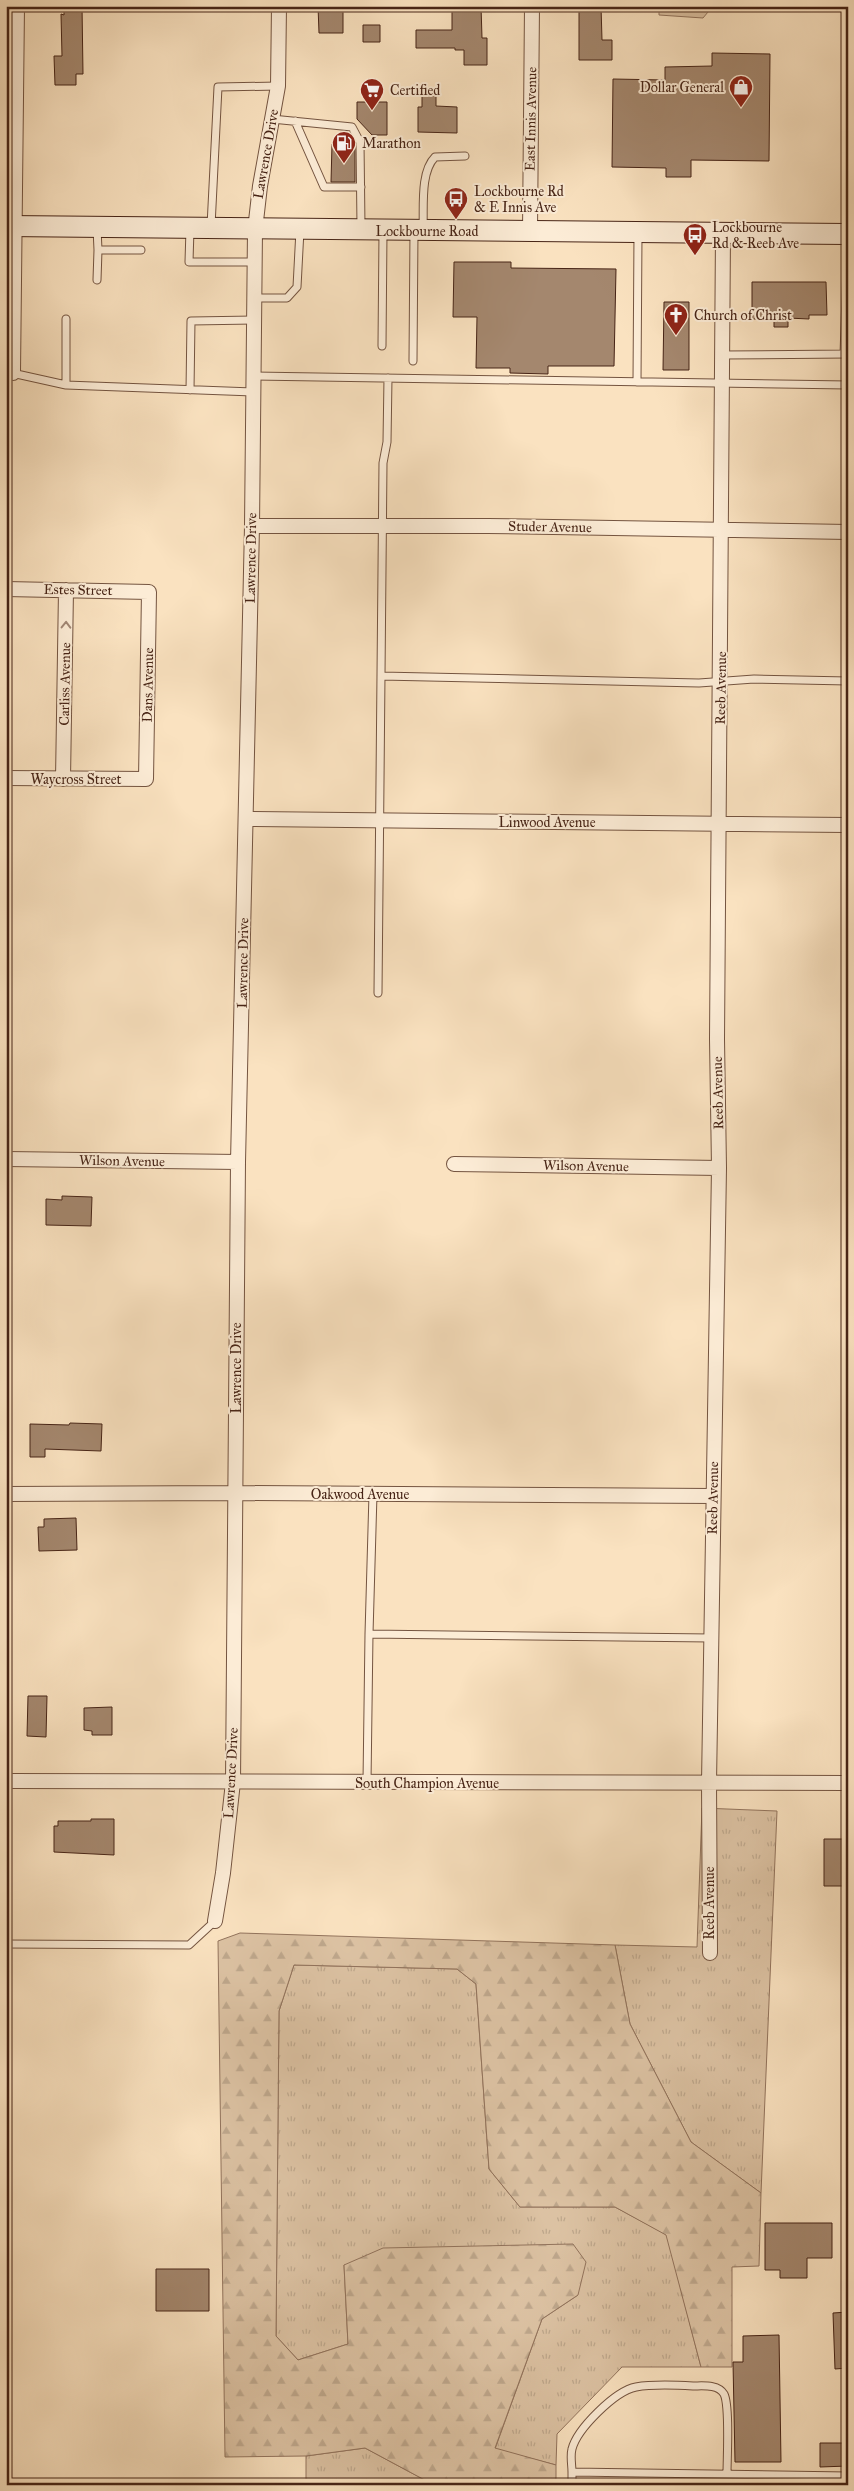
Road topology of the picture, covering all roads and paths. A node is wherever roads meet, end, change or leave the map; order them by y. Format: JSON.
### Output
{"nodes":[{"id":1,"x":17,"y":6,"type":"edge"},
{"id":2,"x":279,"y":6,"type":"edge"},
{"id":3,"x":532,"y":6,"type":"edge"},
{"id":4,"x":278,"y":86,"type":"junction"},
{"id":5,"x":12,"y":88,"type":"edge"},
{"id":6,"x":272,"y":118,"type":"junction"},
{"id":7,"x":295,"y":121,"type":"junction"},
{"id":8,"x":465,"y":156,"type":"dead end"},
{"id":9,"x":360,"y":187,"type":"junction"},
{"id":10,"x":11,"y":226,"type":"edge"},
{"id":11,"x":97,"y":228,"type":"junction"},
{"id":12,"x":190,"y":229,"type":"junction"},
{"id":13,"x":211,"y":229,"type":"junction"},
{"id":14,"x":254,"y":230,"type":"junction"},
{"id":15,"x":300,"y":230,"type":"junction"},
{"id":16,"x":361,"y":230,"type":"junction"},
{"id":17,"x":383,"y":230,"type":"junction"},
{"id":18,"x":418,"y":231,"type":"junction"},
{"id":19,"x":530,"y":231,"type":"junction"},
{"id":20,"x":638,"y":233,"type":"junction"},
{"id":21,"x":723,"y":234,"type":"junction"},
{"id":22,"x":848,"y":234,"type":"edge"},
{"id":23,"x":98,"y":250,"type":"junction"},
{"id":24,"x":141,"y":250,"type":"dead end"},
{"id":25,"x":11,"y":256,"type":"edge"},
{"id":26,"x":254,"y":262,"type":"junction"},
{"id":27,"x":847,"y":268,"type":"edge"},
{"id":28,"x":97,"y":280,"type":"dead end"},
{"id":29,"x":254,"y":298,"type":"junction"},
{"id":30,"x":66,"y":319,"type":"dead end"},
{"id":31,"x":254,"y":320,"type":"junction"},
{"id":32,"x":382,"y":346,"type":"dead end"},
{"id":33,"x":846,"y":354,"type":"edge"},
{"id":34,"x":723,"y":355,"type":"junction"},
{"id":35,"x":413,"y":361,"type":"dead end"},
{"id":36,"x":10,"y":373,"type":"edge"},
{"id":37,"x":253,"y":376,"type":"junction"},
{"id":38,"x":388,"y":378,"type":"junction"},
{"id":39,"x":637,"y":382,"type":"junction"},
{"id":40,"x":723,"y":383,"type":"junction"},
{"id":41,"x":66,"y":385,"type":"junction"},
{"id":42,"x":848,"y":385,"type":"edge"},
{"id":43,"x":190,"y":390,"type":"junction"},
{"id":44,"x":253,"y":392,"type":"junction"},
{"id":45,"x":252,"y":526,"type":"junction"},
{"id":46,"x":382,"y":527,"type":"junction"},
{"id":47,"x":722,"y":530,"type":"junction"},
{"id":48,"x":848,"y":532,"type":"edge"},
{"id":49,"x":6,"y":589,"type":"edge"},
{"id":50,"x":66,"y":590,"type":"junction"},
{"id":51,"x":149,"y":592,"type":"joint"},
{"id":52,"x":381,"y":676,"type":"junction"},
{"id":53,"x":848,"y":681,"type":"edge"},
{"id":54,"x":721,"y":682,"type":"junction"},
{"id":55,"x":6,"y":778,"type":"edge"},
{"id":56,"x":63,"y":779,"type":"junction"},
{"id":57,"x":146,"y":780,"type":"joint"},
{"id":58,"x":246,"y":820,"type":"junction"},
{"id":59,"x":380,"y":821,"type":"junction"},
{"id":60,"x":719,"y":824,"type":"junction"},
{"id":61,"x":848,"y":825,"type":"edge"},
{"id":62,"x":378,"y":993,"type":"dead end"},
{"id":63,"x":6,"y":1159,"type":"edge"},
{"id":64,"x":238,"y":1162,"type":"junction"},
{"id":65,"x":454,"y":1164,"type":"dead end"},
{"id":66,"x":719,"y":1168,"type":"junction"},
{"id":67,"x":235,"y":1493,"type":"junction"},
{"id":68,"x":6,"y":1494,"type":"edge"},
{"id":69,"x":373,"y":1494,"type":"junction"},
{"id":70,"x":713,"y":1496,"type":"junction"},
{"id":71,"x":369,"y":1634,"type":"junction"},
{"id":72,"x":711,"y":1638,"type":"junction"},
{"id":73,"x":6,"y":1781,"type":"edge"},
{"id":74,"x":233,"y":1782,"type":"junction"},
{"id":75,"x":367,"y":1782,"type":"junction"},
{"id":76,"x":708,"y":1783,"type":"junction"},
{"id":77,"x":848,"y":1783,"type":"edge"},
{"id":78,"x":215,"y":1921,"type":"joint"},
{"id":79,"x":6,"y":1944,"type":"edge"},
{"id":80,"x":710,"y":1953,"type":"dead end"},
{"id":81,"x":572,"y":2472,"type":"junction"},
{"id":82,"x":727,"y":2474,"type":"junction"},
{"id":83,"x":848,"y":2476,"type":"edge"},
{"id":84,"x":572,"y":2485,"type":"edge"}],
"edges":[{"from":1,"to":5,"type":"street"},
{"from":2,"to":4,"type":"street","name":"Lawrence Drive"},
{"from":3,"to":19,"type":"street","name":"East Innis Avenue"},
{"from":4,"to":6,"type":"street","name":"Lawrence Drive"},
{"from":4,"to":13,"type":"lane"},
{"from":5,"to":10,"type":"street"},
{"from":6,"to":7,"type":"lane"},
{"from":6,"to":14,"type":"street","name":"Lawrence Drive"},
{"from":7,"to":9,"type":"lane"},
{"from":7,"to":9,"type":"lane"},
{"from":8,"to":18,"type":"lane"},
{"from":9,"to":16,"type":"lane"},
{"from":10,"to":11,"type":"main road","name":"Lockbourne Road"},
{"from":10,"to":25,"type":"street"},
{"from":11,"to":12,"type":"main road","name":"Lockbourne Road"},
{"from":11,"to":23,"type":"lane"},
{"from":12,"to":13,"type":"main road","name":"Lockbourne Road"},
{"from":12,"to":26,"type":"lane"},
{"from":13,"to":14,"type":"main road","name":"Lockbourne Road"},
{"from":14,"to":15,"type":"main road","name":"Lockbourne Road"},
{"from":14,"to":26,"type":"street","name":"Lawrence Drive"},
{"from":15,"to":16,"type":"main road","name":"Lockbourne Road"},
{"from":15,"to":29,"type":"lane"},
{"from":16,"to":17,"type":"main road","name":"Lockbourne Road"},
{"from":17,"to":18,"type":"main road","name":"Lockbourne Road"},
{"from":17,"to":32,"type":"lane"},
{"from":18,"to":19,"type":"main road","name":"Lockbourne Road"},
{"from":18,"to":35,"type":"lane"},
{"from":19,"to":20,"type":"main road","name":"Lockbourne Road"},
{"from":20,"to":21,"type":"main road","name":"Lockbourne Road"},
{"from":20,"to":39,"type":"lane"},
{"from":21,"to":22,"type":"main road","name":"Lockbourne Road"},
{"from":21,"to":34,"type":"street","name":"Reeb Avenue"},
{"from":22,"to":27,"type":"lane"},
{"from":23,"to":24,"type":"lane"},
{"from":23,"to":28,"type":"lane"},
{"from":25,"to":36,"type":"street"},
{"from":26,"to":29,"type":"street","name":"Lawrence Drive"},
{"from":27,"to":33,"type":"lane"},
{"from":29,"to":31,"type":"street","name":"Lawrence Drive"},
{"from":30,"to":41,"type":"lane"},
{"from":31,"to":37,"type":"street","name":"Lawrence Drive"},
{"from":31,"to":43,"type":"lane"},
{"from":33,"to":34,"type":"lane"},
{"from":34,"to":40,"type":"street","name":"Reeb Avenue"},
{"from":36,"to":41,"type":"lane"},
{"from":37,"to":38,"type":"lane"},
{"from":37,"to":44,"type":"street","name":"Lawrence Drive"},
{"from":38,"to":39,"type":"lane"},
{"from":38,"to":46,"type":"lane"},
{"from":39,"to":40,"type":"lane"},
{"from":40,"to":42,"type":"lane"},
{"from":40,"to":47,"type":"street","name":"Reeb Avenue"},
{"from":41,"to":43,"type":"lane"},
{"from":43,"to":44,"type":"lane"},
{"from":44,"to":45,"type":"street","name":"Lawrence Drive"},
{"from":45,"to":46,"type":"street","name":"Studer Avenue"},
{"from":45,"to":58,"type":"street","name":"Lawrence Drive"},
{"from":46,"to":47,"type":"street","name":"Studer Avenue"},
{"from":46,"to":52,"type":"lane"},
{"from":47,"to":48,"type":"street","name":"Studer Avenue"},
{"from":47,"to":54,"type":"street","name":"Reeb Avenue"},
{"from":49,"to":50,"type":"street","name":"Estes Street"},
{"from":50,"to":51,"type":"street","name":"Estes Street"},
{"from":56,"to":50,"type":"street","name":"Carliss Avenue","one_way":true},
{"from":51,"to":57,"type":"street","name":"Dans Avenue"},
{"from":52,"to":54,"type":"lane"},
{"from":52,"to":59,"type":"lane"},
{"from":53,"to":54,"type":"lane"},
{"from":54,"to":60,"type":"street","name":"Reeb Avenue"},
{"from":55,"to":56,"type":"street","name":"Waycross Street"},
{"from":56,"to":57,"type":"street","name":"Waycross Street"},
{"from":58,"to":59,"type":"street","name":"Linwood Avenue"},
{"from":58,"to":64,"type":"street","name":"Lawrence Drive"},
{"from":59,"to":60,"type":"street","name":"Linwood Avenue"},
{"from":59,"to":62,"type":"lane"},
{"from":60,"to":61,"type":"street","name":"Linwood Avenue"},
{"from":60,"to":66,"type":"street","name":"Reeb Avenue"},
{"from":63,"to":64,"type":"street","name":"Wilson Avenue"},
{"from":64,"to":67,"type":"street","name":"Lawrence Drive"},
{"from":65,"to":66,"type":"street","name":"Wilson Avenue"},
{"from":66,"to":70,"type":"street","name":"Reeb Avenue"},
{"from":67,"to":68,"type":"street","name":"Oakwood Avenue"},
{"from":67,"to":69,"type":"street","name":"Oakwood Avenue"},
{"from":67,"to":74,"type":"street","name":"Lawrence Drive"},
{"from":69,"to":70,"type":"street","name":"Oakwood Avenue"},
{"from":69,"to":71,"type":"lane"},
{"from":70,"to":72,"type":"street","name":"Reeb Avenue"},
{"from":71,"to":72,"type":"lane"},
{"from":71,"to":75,"type":"lane"},
{"from":72,"to":76,"type":"street","name":"Reeb Avenue"},
{"from":73,"to":74,"type":"street","name":"South Champion Avenue"},
{"from":74,"to":75,"type":"street","name":"South Champion Avenue"},
{"from":74,"to":78,"type":"street","name":"Lawrence Drive"},
{"from":75,"to":76,"type":"street","name":"South Champion Avenue"},
{"from":76,"to":77,"type":"street","name":"South Champion Avenue"},
{"from":76,"to":80,"type":"street","name":"Reeb Avenue"},
{"from":78,"to":79,"type":"lane"},
{"from":81,"to":82,"type":"lane"},
{"from":81,"to":82,"type":"lane"},
{"from":81,"to":84,"type":"lane"},
{"from":82,"to":83,"type":"lane"}]}
